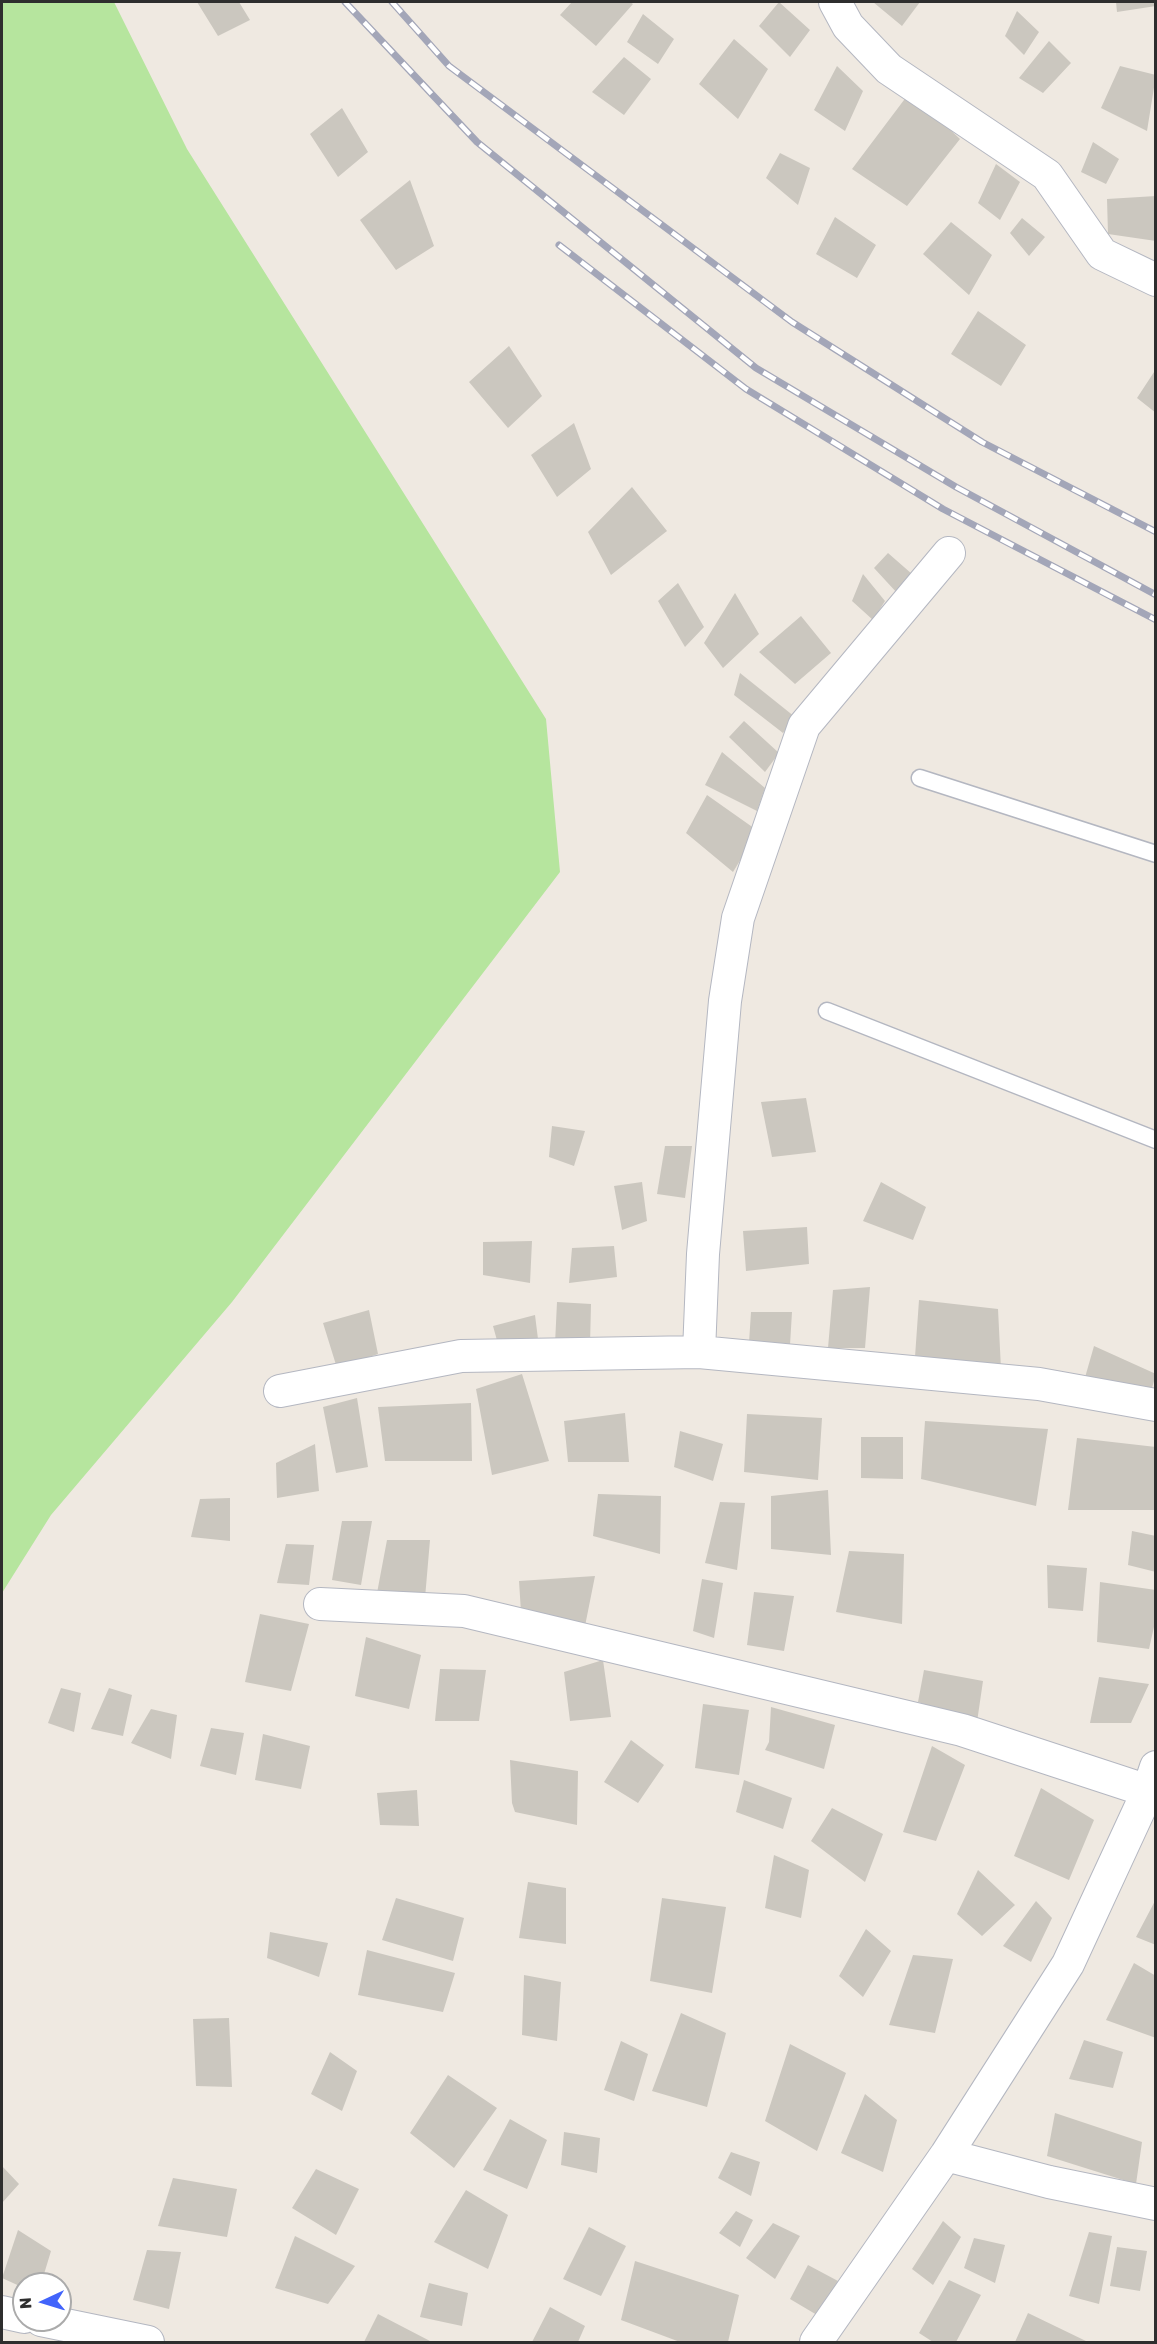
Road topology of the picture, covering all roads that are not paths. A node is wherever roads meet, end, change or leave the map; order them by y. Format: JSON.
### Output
{"nodes":[{"id":1,"x":835,"y":2,"type":"edge"},
{"id":2,"x":1155,"y":280,"type":"edge"},
{"id":3,"x":949,"y":553,"type":"dead end"},
{"id":4,"x":920,"y":778,"type":"dead end"},
{"id":5,"x":1155,"y":854,"type":"edge"},
{"id":6,"x":827,"y":1011,"type":"dead end"},
{"id":7,"x":1155,"y":1140,"type":"edge"},
{"id":8,"x":699,"y":1352,"type":"junction"},
{"id":9,"x":280,"y":1391,"type":"dead end"},
{"id":10,"x":1155,"y":1405,"type":"edge"},
{"id":11,"x":320,"y":1604,"type":"dead end"},
{"id":12,"x":1148,"y":1800,"type":"edge"},
{"id":13,"x":945,"y":2155,"type":"junction"},
{"id":14,"x":1155,"y":2204,"type":"edge"},
{"id":15,"x":72,"y":2327,"type":"edge"},
{"id":16,"x":827,"y":2340,"type":"edge"},
{"id":17,"x":148,"y":2343,"type":"edge"}],
"edges":[{"from":1,"to":2,"type":"street"},
{"from":3,"to":8,"type":"street"},
{"from":4,"to":5,"type":"lane"},
{"from":6,"to":7,"type":"lane"},
{"from":8,"to":9,"type":"street"},
{"from":8,"to":10,"type":"street"},
{"from":11,"to":12,"type":"street"},
{"from":12,"to":13,"type":"street"},
{"from":13,"to":14,"type":"street"},
{"from":13,"to":16,"type":"street"},
{"from":15,"to":17,"type":"street"}]}
